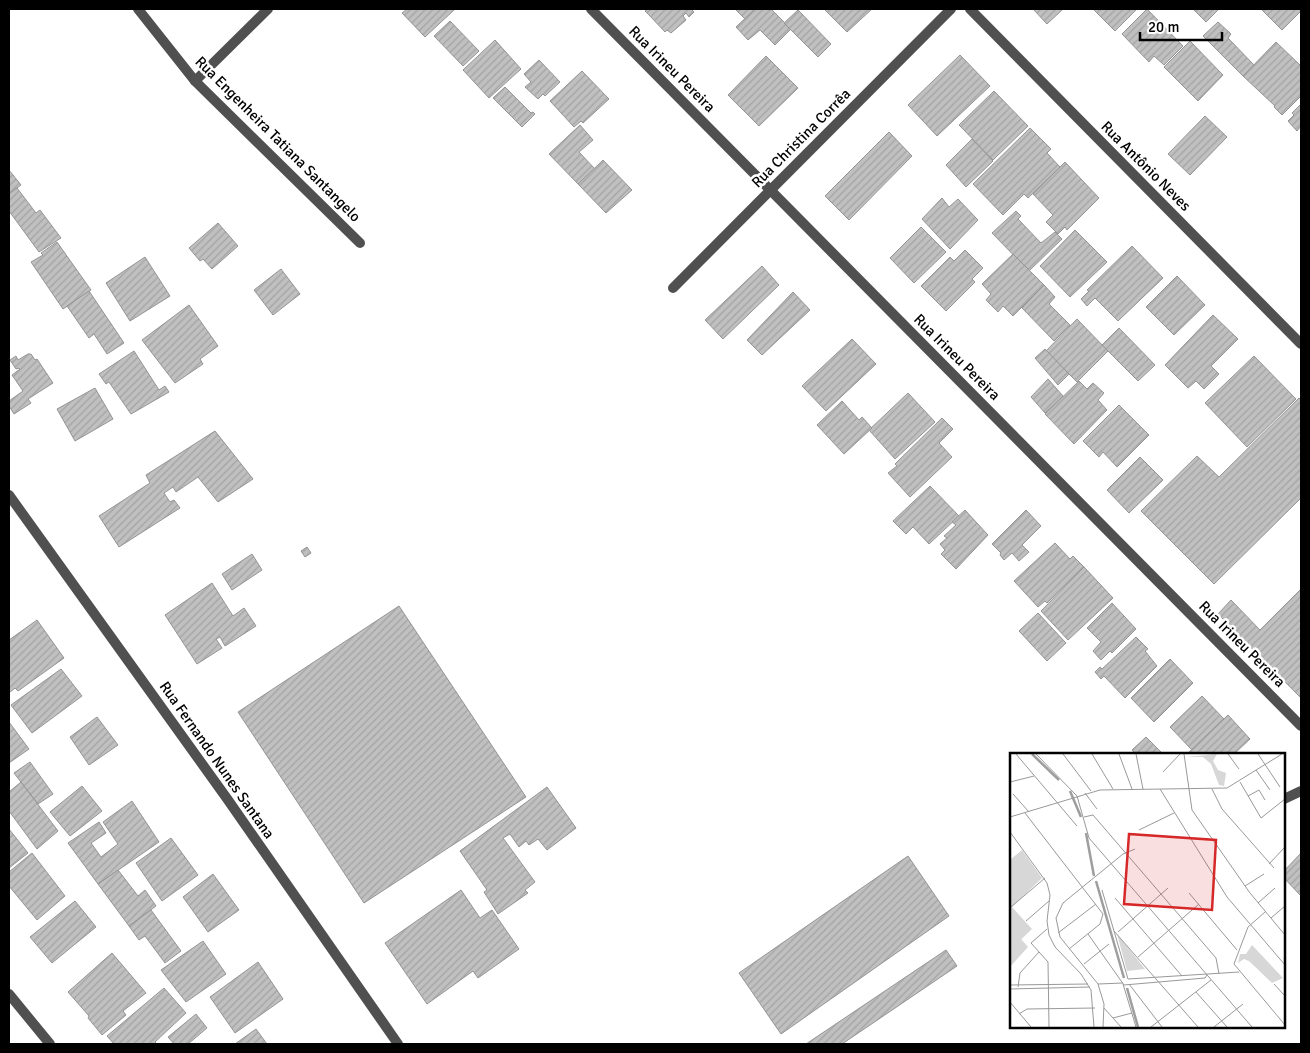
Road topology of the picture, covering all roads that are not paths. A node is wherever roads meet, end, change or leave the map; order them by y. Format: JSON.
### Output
{"nodes":[{"id":1,"x":138,"y":9,"type":"edge"},
{"id":2,"x":268,"y":9,"type":"edge"},
{"id":3,"x":591,"y":9,"type":"edge"},
{"id":4,"x":951,"y":9,"type":"edge"},
{"id":5,"x":970,"y":9,"type":"edge"},
{"id":6,"x":195,"y":81,"type":"junction"},
{"id":7,"x":770,"y":190,"type":"junction"},
{"id":8,"x":360,"y":243,"type":"dead end"},
{"id":9,"x":674,"y":288,"type":"dead end"},
{"id":10,"x":1301,"y":344,"type":"edge"},
{"id":11,"x":9,"y":495,"type":"edge"},
{"id":12,"x":1301,"y":726,"type":"edge"},
{"id":13,"x":1301,"y":791,"type":"edge"},
{"id":14,"x":1285,"y":799,"type":"edge"},
{"id":15,"x":9,"y":994,"type":"edge"},
{"id":16,"x":50,"y":1044,"type":"edge"},
{"id":17,"x":398,"y":1044,"type":"edge"}],
"edges":[{"from":1,"to":6,"type":"street","name":"Rua Engenheira Tatiana Santangelo"},
{"from":2,"to":6,"type":"street"},
{"from":3,"to":7,"type":"street","name":"Rua Irineu Pereira"},
{"from":4,"to":7,"type":"street","name":"Rua Christina Corrêa"},
{"from":5,"to":10,"type":"street","name":"Rua Antônio Neves"},
{"from":6,"to":8,"type":"street","name":"Rua Engenheira Tatiana Santangelo"},
{"from":7,"to":9,"type":"street","name":"Rua Christina Corrêa"},
{"from":7,"to":12,"type":"street","name":"Rua Irineu Pereira"},
{"from":11,"to":17,"type":"street","name":"Rua Fernando Nunes Santana"},
{"from":13,"to":14,"type":"street"},
{"from":15,"to":16,"type":"street"}]}
